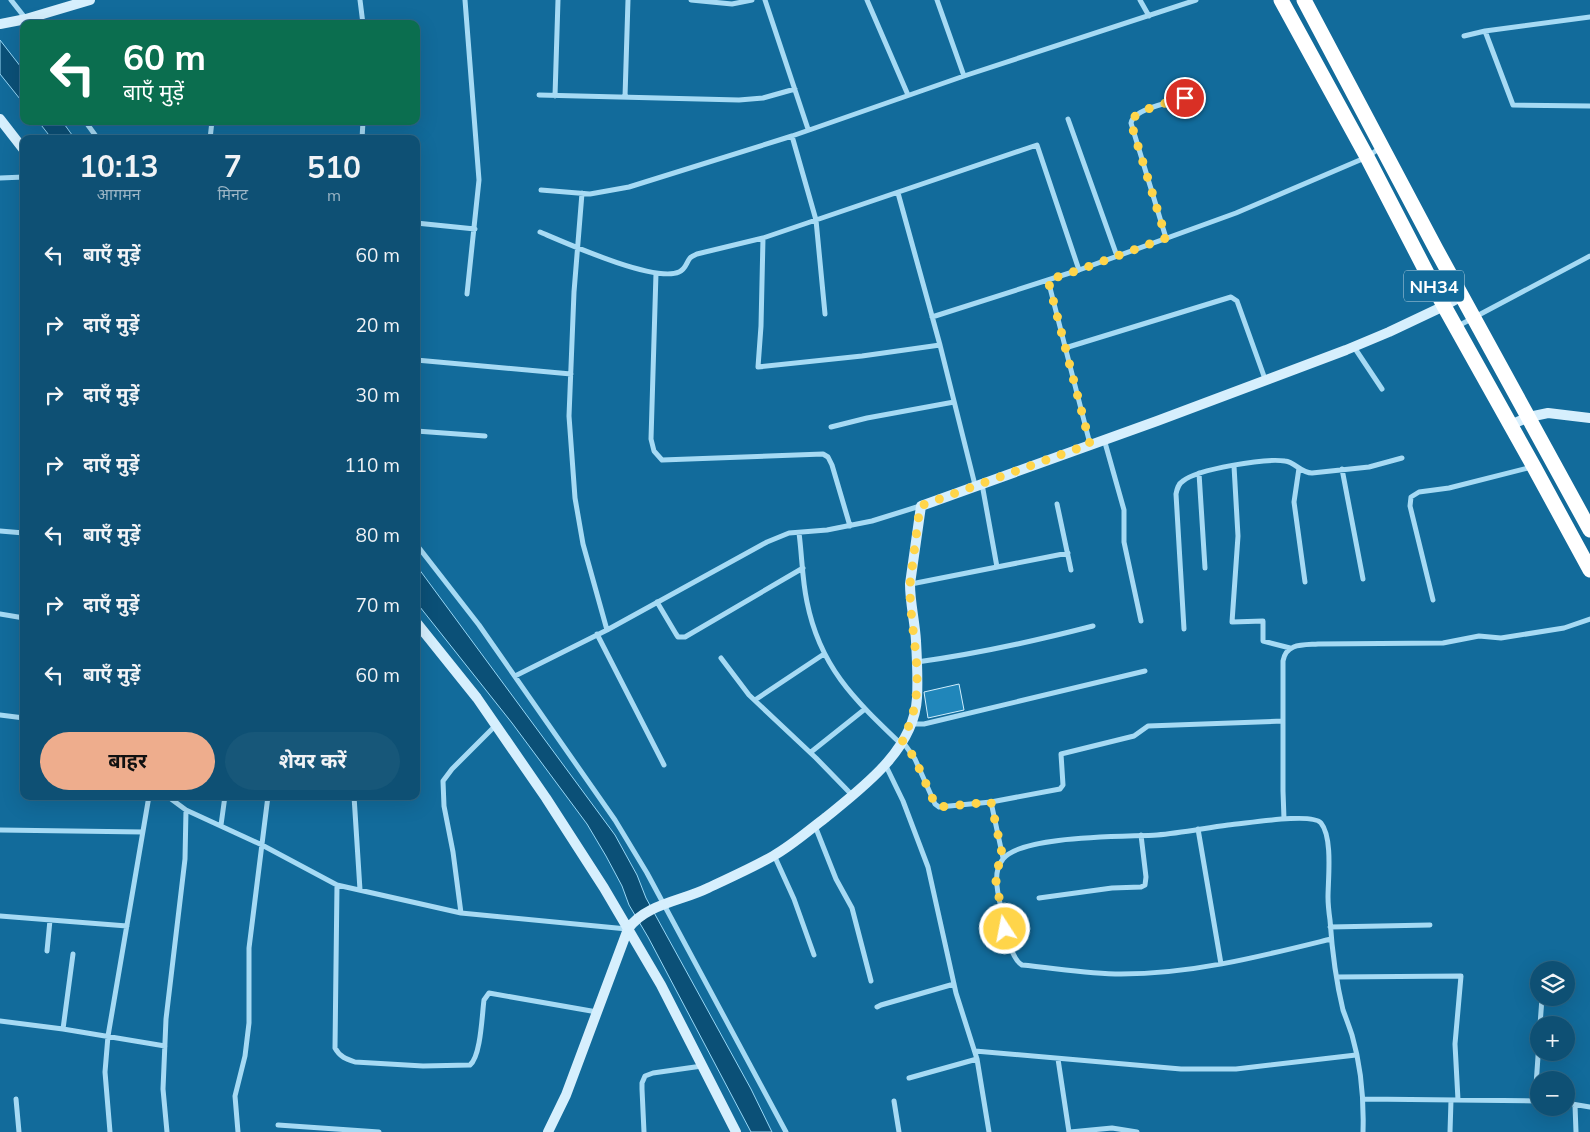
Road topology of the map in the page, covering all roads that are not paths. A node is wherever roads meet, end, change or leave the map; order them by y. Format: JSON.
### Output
{"nodes":[{"id":1,"x":11,"y":0,"type":"edge"},
{"id":2,"x":90,"y":0,"type":"edge"},
{"id":3,"x":360,"y":0,"type":"edge"},
{"id":4,"x":465,"y":0,"type":"edge"},
{"id":5,"x":558,"y":0,"type":"edge"},
{"id":6,"x":628,"y":0,"type":"edge"},
{"id":7,"x":691,"y":0,"type":"edge"},
{"id":8,"x":752,"y":0,"type":"edge"},
{"id":9,"x":765,"y":0,"type":"edge"},
{"id":10,"x":867,"y":0,"type":"edge"},
{"id":11,"x":937,"y":0,"type":"edge"},
{"id":12,"x":1140,"y":0,"type":"edge"},
{"id":13,"x":1196,"y":0,"type":"edge"},
{"id":14,"x":1281,"y":0,"type":"edge"},
{"id":15,"x":1304,"y":0,"type":"edge"},
{"id":16,"x":1149,"y":16,"type":"junction"},
{"id":17,"x":1590,"y":17,"type":"edge"},
{"id":18,"x":25,"y":20,"type":"edge"},
{"id":19,"x":29,"y":20,"type":"edge"},
{"id":20,"x":362,"y":20,"type":"edge"},
{"id":21,"x":20,"y":22,"type":"edge"},
{"id":22,"x":0,"y":24,"type":"edge"},
{"id":23,"x":1485,"y":31,"type":"junction"},
{"id":24,"x":1464,"y":36,"type":"dead end"},
{"id":25,"x":964,"y":76,"type":"junction"},
{"id":26,"x":795,"y":89,"type":"junction"},
{"id":27,"x":539,"y":95,"type":"dead end"},
{"id":28,"x":908,"y":95,"type":"junction"},
{"id":29,"x":555,"y":96,"type":"junction"},
{"id":30,"x":625,"y":98,"type":"junction"},
{"id":31,"x":1185,"y":98,"type":"dead end"},
{"id":32,"x":1590,"y":106,"type":"edge"},
{"id":33,"x":0,"y":119,"type":"edge"},
{"id":34,"x":1068,"y":119,"type":"dead end"},
{"id":35,"x":808,"y":129,"type":"junction"},
{"id":36,"x":792,"y":136,"type":"junction"},
{"id":37,"x":20,"y":145,"type":"edge"},
{"id":38,"x":1382,"y":147,"type":"junction"},
{"id":39,"x":1367,"y":157,"type":"junction"},
{"id":40,"x":20,"y":177,"type":"edge"},
{"id":41,"x":0,"y":178,"type":"edge"},
{"id":42,"x":541,"y":190,"type":"dead end"},
{"id":43,"x":582,"y":193,"type":"junction"},
{"id":44,"x":898,"y":193,"type":"junction"},
{"id":45,"x":816,"y":220,"type":"junction"},
{"id":46,"x":420,"y":223,"type":"edge"},
{"id":47,"x":475,"y":229,"type":"junction"},
{"id":48,"x":540,"y":232,"type":"dead end"},
{"id":49,"x":762,"y":238,"type":"junction"},
{"id":50,"x":1166,"y":238,"type":"junction"},
{"id":51,"x":578,"y":248,"type":"junction"},
{"id":52,"x":1117,"y":256,"type":"junction"},
{"id":53,"x":1590,"y":256,"type":"edge"},
{"id":54,"x":1079,"y":270,"type":"junction"},
{"id":55,"x":656,"y":273,"type":"junction"},
{"id":56,"x":1048,"y":280,"type":"junction"},
{"id":57,"x":467,"y":294,"type":"dead end"},
{"id":58,"x":1462,"y":296,"type":"junction"},
{"id":59,"x":1444,"y":306,"type":"junction"},
{"id":60,"x":826,"y":314,"type":"dead end"},
{"id":61,"x":932,"y":317,"type":"junction"},
{"id":62,"x":1474,"y":317,"type":"junction"},
{"id":63,"x":1456,"y":327,"type":"junction"},
{"id":64,"x":940,"y":345,"type":"junction"},
{"id":65,"x":1353,"y":347,"type":"junction"},
{"id":66,"x":1065,"y":348,"type":"junction"},
{"id":67,"x":420,"y":360,"type":"edge"},
{"id":68,"x":571,"y":374,"type":"junction"},
{"id":69,"x":1265,"y":379,"type":"junction"},
{"id":70,"x":1382,"y":389,"type":"dead end"},
{"id":71,"x":954,"y":402,"type":"junction"},
{"id":72,"x":1529,"y":417,"type":"junction"},
{"id":73,"x":1590,"y":418,"type":"edge"},
{"id":74,"x":1510,"y":425,"type":"junction"},
{"id":75,"x":831,"y":427,"type":"dead end"},
{"id":76,"x":420,"y":431,"type":"edge"},
{"id":77,"x":485,"y":436,"type":"dead end"},
{"id":78,"x":1104,"y":439,"type":"junction"},
{"id":79,"x":1090,"y":444,"type":"junction"},
{"id":80,"x":1402,"y":458,"type":"dead end"},
{"id":81,"x":1234,"y":466,"type":"junction"},
{"id":82,"x":1534,"y":467,"type":"junction"},
{"id":83,"x":1299,"y":468,"type":"junction"},
{"id":84,"x":1342,"y":469,"type":"junction"},
{"id":85,"x":1199,"y":473,"type":"junction"},
{"id":86,"x":979,"y":484,"type":"junction"},
{"id":87,"x":1058,"y":504,"type":"dead end"},
{"id":88,"x":920,"y":506,"type":"junction"},
{"id":89,"x":850,"y":526,"type":"junction"},
{"id":90,"x":0,"y":530,"type":"edge"},
{"id":91,"x":1590,"y":530,"type":"edge"},
{"id":92,"x":20,"y":532,"type":"edge"},
{"id":93,"x":799,"y":532,"type":"junction"},
{"id":94,"x":420,"y":549,"type":"edge"},
{"id":95,"x":1068,"y":552,"type":"junction"},
{"id":96,"x":997,"y":567,"type":"junction"},
{"id":97,"x":803,"y":568,"type":"junction"},
{"id":98,"x":1205,"y":568,"type":"dead end"},
{"id":99,"x":1071,"y":570,"type":"dead end"},
{"id":100,"x":1590,"y":570,"type":"edge"},
{"id":101,"x":1362,"y":579,"type":"dead end"},
{"id":102,"x":1305,"y":582,"type":"dead end"},
{"id":103,"x":910,"y":584,"type":"junction"},
{"id":104,"x":1432,"y":600,"type":"dead end"},
{"id":105,"x":657,"y":602,"type":"junction"},
{"id":106,"x":0,"y":614,"type":"edge"},
{"id":107,"x":20,"y":617,"type":"edge"},
{"id":108,"x":1590,"y":619,"type":"edge"},
{"id":109,"x":1142,"y":621,"type":"dead end"},
{"id":110,"x":1093,"y":626,"type":"dead end"},
{"id":111,"x":420,"y":627,"type":"edge"},
{"id":112,"x":1184,"y":629,"type":"dead end"},
{"id":113,"x":607,"y":630,"type":"junction"},
{"id":114,"x":597,"y":634,"type":"junction"},
{"id":115,"x":1290,"y":648,"type":"junction"},
{"id":116,"x":824,"y":654,"type":"junction"},
{"id":117,"x":721,"y":658,"type":"dead end"},
{"id":118,"x":916,"y":662,"type":"junction"},
{"id":119,"x":1145,"y":671,"type":"dead end"},
{"id":120,"x":515,"y":676,"type":"junction"},
{"id":121,"x":755,"y":700,"type":"junction"},
{"id":122,"x":865,"y":709,"type":"junction"},
{"id":123,"x":0,"y":715,"type":"edge"},
{"id":124,"x":20,"y":718,"type":"edge"},
{"id":125,"x":1283,"y":721,"type":"junction"},
{"id":126,"x":911,"y":724,"type":"junction"},
{"id":127,"x":496,"y":725,"type":"junction"},
{"id":128,"x":901,"y":742,"type":"junction"},
{"id":129,"x":811,"y":752,"type":"junction"},
{"id":130,"x":886,"y":764,"type":"junction"},
{"id":131,"x":664,"y":765,"type":"dead end"},
{"id":132,"x":853,"y":796,"type":"junction"},
{"id":133,"x":148,"y":800,"type":"edge"},
{"id":134,"x":172,"y":800,"type":"edge"},
{"id":135,"x":224,"y":800,"type":"edge"},
{"id":136,"x":268,"y":800,"type":"edge"},
{"id":137,"x":354,"y":800,"type":"edge"},
{"id":138,"x":991,"y":802,"type":"junction"},
{"id":139,"x":186,"y":810,"type":"junction"},
{"id":140,"x":1284,"y":819,"type":"junction"},
{"id":141,"x":221,"y":825,"type":"junction"},
{"id":142,"x":815,"y":826,"type":"junction"},
{"id":143,"x":0,"y":830,"type":"edge"},
{"id":144,"x":1198,"y":830,"type":"junction"},
{"id":145,"x":143,"y":832,"type":"junction"},
{"id":146,"x":1141,"y":835,"type":"junction"},
{"id":147,"x":262,"y":845,"type":"junction"},
{"id":148,"x":774,"y":855,"type":"junction"},
{"id":149,"x":1003,"y":858,"type":"junction"},
{"id":150,"x":337,"y":885,"type":"junction"},
{"id":151,"x":360,"y":890,"type":"junction"},
{"id":152,"x":1039,"y":898,"type":"dead end"},
{"id":153,"x":660,"y":906,"type":"junction"},
{"id":154,"x":461,"y":913,"type":"junction"},
{"id":155,"x":0,"y":916,"type":"edge"},
{"id":156,"x":50,"y":920,"type":"junction"},
{"id":157,"x":1430,"y":925,"type":"dead end"},
{"id":158,"x":127,"y":926,"type":"junction"},
{"id":159,"x":630,"y":926,"type":"junction"},
{"id":160,"x":1330,"y":927,"type":"junction"},
{"id":161,"x":1331,"y":939,"type":"junction"},
{"id":162,"x":47,"y":951,"type":"dead end"},
{"id":163,"x":73,"y":954,"type":"dead end"},
{"id":164,"x":814,"y":955,"type":"dead end"},
{"id":165,"x":1220,"y":964,"type":"junction"},
{"id":166,"x":1337,"y":977,"type":"junction"},
{"id":167,"x":871,"y":981,"type":"dead end"},
{"id":168,"x":954,"y":984,"type":"junction"},
{"id":169,"x":877,"y":1008,"type":"dead end"},
{"id":170,"x":597,"y":1012,"type":"junction"},
{"id":171,"x":0,"y":1022,"type":"edge"},
{"id":172,"x":63,"y":1029,"type":"junction"},
{"id":173,"x":108,"y":1036,"type":"junction"},
{"id":174,"x":165,"y":1046,"type":"junction"},
{"id":175,"x":975,"y":1051,"type":"junction"},
{"id":176,"x":1356,"y":1055,"type":"junction"},
{"id":177,"x":977,"y":1059,"type":"junction"},
{"id":178,"x":1058,"y":1059,"type":"junction"},
{"id":179,"x":702,"y":1066,"type":"junction"},
{"id":180,"x":909,"y":1078,"type":"dead end"},
{"id":181,"x":16,"y":1099,"type":"dead end"},
{"id":182,"x":1364,"y":1099,"type":"junction"},
{"id":183,"x":1451,"y":1100,"type":"junction"},
{"id":184,"x":1458,"y":1100,"type":"junction"},
{"id":185,"x":1530,"y":1100,"type":"edge"},
{"id":186,"x":894,"y":1101,"type":"dead end"},
{"id":187,"x":1575,"y":1104,"type":"joint"},
{"id":188,"x":1590,"y":1107,"type":"edge"},
{"id":189,"x":278,"y":1125,"type":"dead end"},
{"id":190,"x":19,"y":1132,"type":"edge"},
{"id":191,"x":110,"y":1132,"type":"edge"},
{"id":192,"x":167,"y":1132,"type":"edge"},
{"id":193,"x":238,"y":1132,"type":"edge"},
{"id":194,"x":379,"y":1132,"type":"edge"},
{"id":195,"x":548,"y":1132,"type":"edge"},
{"id":196,"x":644,"y":1132,"type":"edge"},
{"id":197,"x":736,"y":1132,"type":"edge"},
{"id":198,"x":786,"y":1132,"type":"edge"},
{"id":199,"x":899,"y":1132,"type":"edge"},
{"id":200,"x":989,"y":1132,"type":"edge"},
{"id":201,"x":1070,"y":1132,"type":"edge"},
{"id":202,"x":1137,"y":1132,"type":"edge"},
{"id":203,"x":1363,"y":1132,"type":"edge"},
{"id":204,"x":1450,"y":1132,"type":"edge"},
{"id":205,"x":1576,"y":1132,"type":"edge"}],
"edges":[{"from":1,"to":18,"type":"street"},
{"from":2,"to":19,"type":"street"},
{"from":3,"to":20,"type":"street"},
{"from":4,"to":47,"type":"street"},
{"from":5,"to":29,"type":"street"},
{"from":6,"to":30,"type":"street"},
{"from":7,"to":8,"type":"street"},
{"from":9,"to":26,"type":"street"},
{"from":10,"to":28,"type":"street"},
{"from":11,"to":25,"type":"street"},
{"from":12,"to":16,"type":"street"},
{"from":13,"to":16,"type":"street"},
{"from":14,"to":39,"type":"highway","number":"NH34"},
{"from":15,"to":38,"type":"highway","number":"NH34"},
{"from":16,"to":25,"type":"street"},
{"from":17,"to":23,"type":"street"},
{"from":21,"to":22,"type":"street"},
{"from":23,"to":24,"type":"street"},
{"from":23,"to":32,"type":"street"},
{"from":25,"to":28,"type":"street"},
{"from":26,"to":30,"type":"street"},
{"from":26,"to":35,"type":"street"},
{"from":27,"to":29,"type":"street"},
{"from":28,"to":35,"type":"street"},
{"from":29,"to":30,"type":"street"},
{"from":31,"to":50,"type":"street"},
{"from":33,"to":37,"type":"street"},
{"from":34,"to":52,"type":"street"},
{"from":35,"to":36,"type":"street"},
{"from":36,"to":43,"type":"street"},
{"from":36,"to":45,"type":"street"},
{"from":38,"to":39,"type":"street"},
{"from":38,"to":58,"type":"highway","number":"NH34"},
{"from":39,"to":50,"type":"street"},
{"from":39,"to":59,"type":"highway","number":"NH34"},
{"from":40,"to":41,"type":"street"},
{"from":42,"to":43,"type":"street"},
{"from":43,"to":51,"type":"street"},
{"from":44,"to":45,"type":"street"},
{"from":44,"to":54,"type":"street"},
{"from":44,"to":61,"type":"street"},
{"from":45,"to":49,"type":"street"},
{"from":45,"to":60,"type":"street"},
{"from":46,"to":47,"type":"street"},
{"from":47,"to":57,"type":"street"},
{"from":48,"to":51,"type":"street"},
{"from":49,"to":55,"type":"street"},
{"from":49,"to":64,"type":"street"},
{"from":50,"to":52,"type":"street"},
{"from":51,"to":55,"type":"street"},
{"from":51,"to":68,"type":"street"},
{"from":52,"to":54,"type":"street"},
{"from":53,"to":62,"type":"street"},
{"from":54,"to":56,"type":"street"},
{"from":55,"to":89,"type":"street"},
{"from":56,"to":61,"type":"street"},
{"from":56,"to":66,"type":"street"},
{"from":58,"to":59,"type":"street"},
{"from":58,"to":62,"type":"highway","number":"NH34"},
{"from":59,"to":63,"type":"highway","number":"NH34"},
{"from":59,"to":65,"type":"street"},
{"from":61,"to":64,"type":"street"},
{"from":62,"to":63,"type":"street"},
{"from":62,"to":72,"type":"highway","number":"NH34"},
{"from":63,"to":74,"type":"highway","number":"NH34"},
{"from":64,"to":71,"type":"street"},
{"from":65,"to":69,"type":"street"},
{"from":65,"to":70,"type":"street"},
{"from":66,"to":69,"type":"street"},
{"from":66,"to":79,"type":"street"},
{"from":67,"to":68,"type":"street"},
{"from":68,"to":113,"type":"street"},
{"from":69,"to":78,"type":"street"},
{"from":71,"to":75,"type":"street"},
{"from":71,"to":86,"type":"street"},
{"from":72,"to":73,"type":"street"},
{"from":72,"to":74,"type":"street"},
{"from":72,"to":91,"type":"highway","number":"NH34"},
{"from":74,"to":82,"type":"highway","number":"NH34"},
{"from":76,"to":77,"type":"street"},
{"from":78,"to":79,"type":"street"},
{"from":78,"to":109,"type":"street"},
{"from":79,"to":86,"type":"street"},
{"from":80,"to":84,"type":"street"},
{"from":81,"to":83,"type":"street"},
{"from":81,"to":85,"type":"street"},
{"from":81,"to":115,"type":"street"},
{"from":82,"to":100,"type":"highway","number":"NH34"},
{"from":82,"to":104,"type":"street"},
{"from":83,"to":84,"type":"street"},
{"from":83,"to":102,"type":"street"},
{"from":84,"to":101,"type":"street"},
{"from":85,"to":98,"type":"street"},
{"from":85,"to":112,"type":"street"},
{"from":86,"to":88,"type":"street"},
{"from":86,"to":96,"type":"street"},
{"from":87,"to":95,"type":"street"},
{"from":88,"to":89,"type":"street"},
{"from":88,"to":103,"type":"street"},
{"from":89,"to":93,"type":"street"},
{"from":90,"to":92,"type":"street"},
{"from":93,"to":97,"type":"street"},
{"from":93,"to":105,"type":"street"},
{"from":94,"to":120,"type":"street"},
{"from":95,"to":96,"type":"street"},
{"from":95,"to":99,"type":"street"},
{"from":96,"to":103,"type":"street"},
{"from":97,"to":105,"type":"street"},
{"from":97,"to":116,"type":"street"},
{"from":103,"to":118,"type":"street"},
{"from":105,"to":113,"type":"street"},
{"from":106,"to":107,"type":"street"},
{"from":108,"to":115,"type":"street"},
{"from":110,"to":118,"type":"street"},
{"from":111,"to":127,"type":"street"},
{"from":113,"to":114,"type":"street"},
{"from":114,"to":120,"type":"street"},
{"from":114,"to":131,"type":"street"},
{"from":115,"to":125,"type":"street"},
{"from":116,"to":121,"type":"street"},
{"from":116,"to":122,"type":"street"},
{"from":117,"to":121,"type":"street"},
{"from":118,"to":126,"type":"street"},
{"from":119,"to":126,"type":"street"},
{"from":120,"to":153,"type":"street"},
{"from":121,"to":129,"type":"street"},
{"from":122,"to":128,"type":"street"},
{"from":122,"to":129,"type":"street"},
{"from":123,"to":124,"type":"street"},
{"from":125,"to":138,"type":"street"},
{"from":125,"to":140,"type":"street"},
{"from":126,"to":128,"type":"street"},
{"from":127,"to":154,"type":"street"},
{"from":127,"to":159,"type":"street"},
{"from":128,"to":130,"type":"street"},
{"from":128,"to":138,"type":"street"},
{"from":129,"to":132,"type":"street"},
{"from":130,"to":132,"type":"street"},
{"from":130,"to":168,"type":"street"},
{"from":132,"to":142,"type":"street"},
{"from":133,"to":145,"type":"street"},
{"from":134,"to":139,"type":"street"},
{"from":135,"to":141,"type":"street"},
{"from":136,"to":147,"type":"street"},
{"from":137,"to":151,"type":"street"},
{"from":138,"to":149,"type":"street"},
{"from":139,"to":141,"type":"street"},
{"from":139,"to":174,"type":"street"},
{"from":140,"to":144,"type":"street"},
{"from":140,"to":160,"type":"street"},
{"from":141,"to":147,"type":"street"},
{"from":142,"to":148,"type":"street"},
{"from":142,"to":167,"type":"street"},
{"from":143,"to":145,"type":"street"},
{"from":144,"to":146,"type":"street"},
{"from":144,"to":165,"type":"street"},
{"from":145,"to":158,"type":"street"},
{"from":146,"to":149,"type":"street"},
{"from":146,"to":152,"type":"street"},
{"from":147,"to":150,"type":"street"},
{"from":147,"to":193,"type":"street"},
{"from":148,"to":153,"type":"street"},
{"from":148,"to":164,"type":"street"},
{"from":149,"to":165,"type":"street"},
{"from":150,"to":151,"type":"street"},
{"from":150,"to":170,"type":"street"},
{"from":151,"to":154,"type":"street"},
{"from":153,"to":159,"type":"street"},
{"from":153,"to":198,"type":"street"},
{"from":154,"to":159,"type":"street"},
{"from":155,"to":156,"type":"street"},
{"from":156,"to":158,"type":"street"},
{"from":156,"to":162,"type":"street"},
{"from":157,"to":160,"type":"street"},
{"from":158,"to":173,"type":"street"},
{"from":159,"to":170,"type":"street"},
{"from":159,"to":179,"type":"street"},
{"from":160,"to":161,"type":"street"},
{"from":161,"to":165,"type":"street"},
{"from":161,"to":166,"type":"street"},
{"from":163,"to":172,"type":"street"},
{"from":166,"to":176,"type":"street"},
{"from":166,"to":184,"type":"street"},
{"from":168,"to":169,"type":"street"},
{"from":168,"to":175,"type":"street"},
{"from":170,"to":195,"type":"street"},
{"from":171,"to":172,"type":"street"},
{"from":172,"to":173,"type":"street"},
{"from":173,"to":174,"type":"street"},
{"from":173,"to":191,"type":"street"},
{"from":174,"to":192,"type":"street"},
{"from":175,"to":177,"type":"street"},
{"from":175,"to":178,"type":"street"},
{"from":176,"to":178,"type":"street"},
{"from":176,"to":182,"type":"street"},
{"from":177,"to":180,"type":"street"},
{"from":177,"to":200,"type":"street"},
{"from":178,"to":201,"type":"street"},
{"from":179,"to":196,"type":"street"},
{"from":179,"to":197,"type":"street"},
{"from":181,"to":190,"type":"street"},
{"from":182,"to":183,"type":"street"},
{"from":182,"to":203,"type":"street"},
{"from":183,"to":184,"type":"street"},
{"from":183,"to":204,"type":"street"},
{"from":184,"to":185,"type":"street"},
{"from":186,"to":199,"type":"street"},
{"from":187,"to":188,"type":"street"},
{"from":187,"to":205,"type":"street"},
{"from":189,"to":194,"type":"street"},
{"from":201,"to":202,"type":"street"}]}
